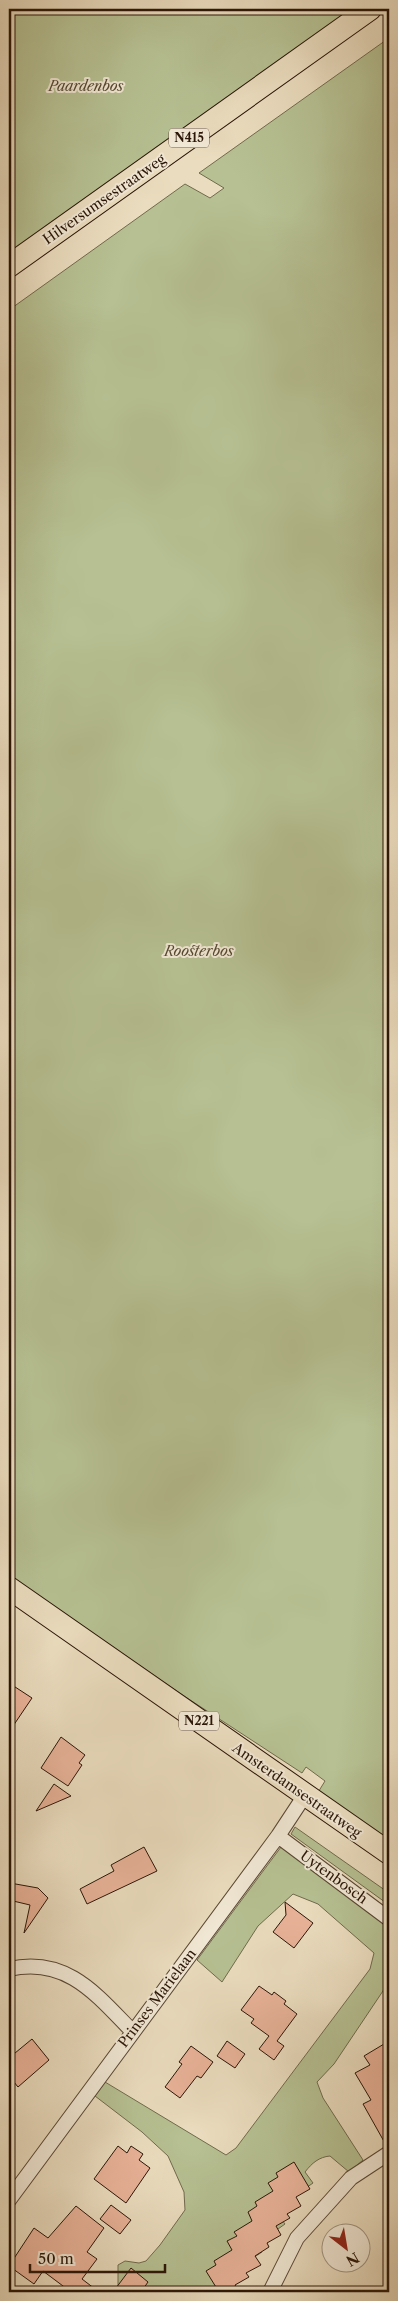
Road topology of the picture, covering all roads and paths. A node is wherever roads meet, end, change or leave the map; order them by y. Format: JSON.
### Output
{"nodes":[{"id":1,"x":370,"y":9,"type":"edge"},
{"id":2,"x":9,"y":266,"type":"edge"},
{"id":3,"x":9,"y":1588,"type":"edge"},
{"id":4,"x":305,"y":1795,"type":"junction"},
{"id":5,"x":278,"y":1836,"type":"junction"},
{"id":6,"x":389,"y":1853,"type":"edge"},
{"id":7,"x":389,"y":1918,"type":"edge"},
{"id":8,"x":9,"y":1969,"type":"edge"},
{"id":9,"x":132,"y":2031,"type":"junction"},
{"id":10,"x":389,"y":2153,"type":"edge"},
{"id":11,"x":9,"y":2200,"type":"edge"},
{"id":12,"x":270,"y":2292,"type":"edge"}],
"edges":[{"from":1,"to":2,"type":"main road","name":"Hilversumsestraatweg","number":"N415"},
{"from":3,"to":4,"type":"main road","name":"Amsterdamsestraatweg","number":"N221"},
{"from":4,"to":5,"type":"street","name":"Prinses Marielaan"},
{"from":4,"to":6,"type":"main road","name":"Amsterdamsestraatweg","number":"N221"},
{"from":5,"to":7,"type":"street","name":"Uytenbosch"},
{"from":5,"to":9,"type":"street","name":"Prinses Marielaan"},
{"from":8,"to":9,"type":"street"},
{"from":9,"to":11,"type":"street","name":"Prinses Marielaan"},
{"from":10,"to":12,"type":"street"}]}
